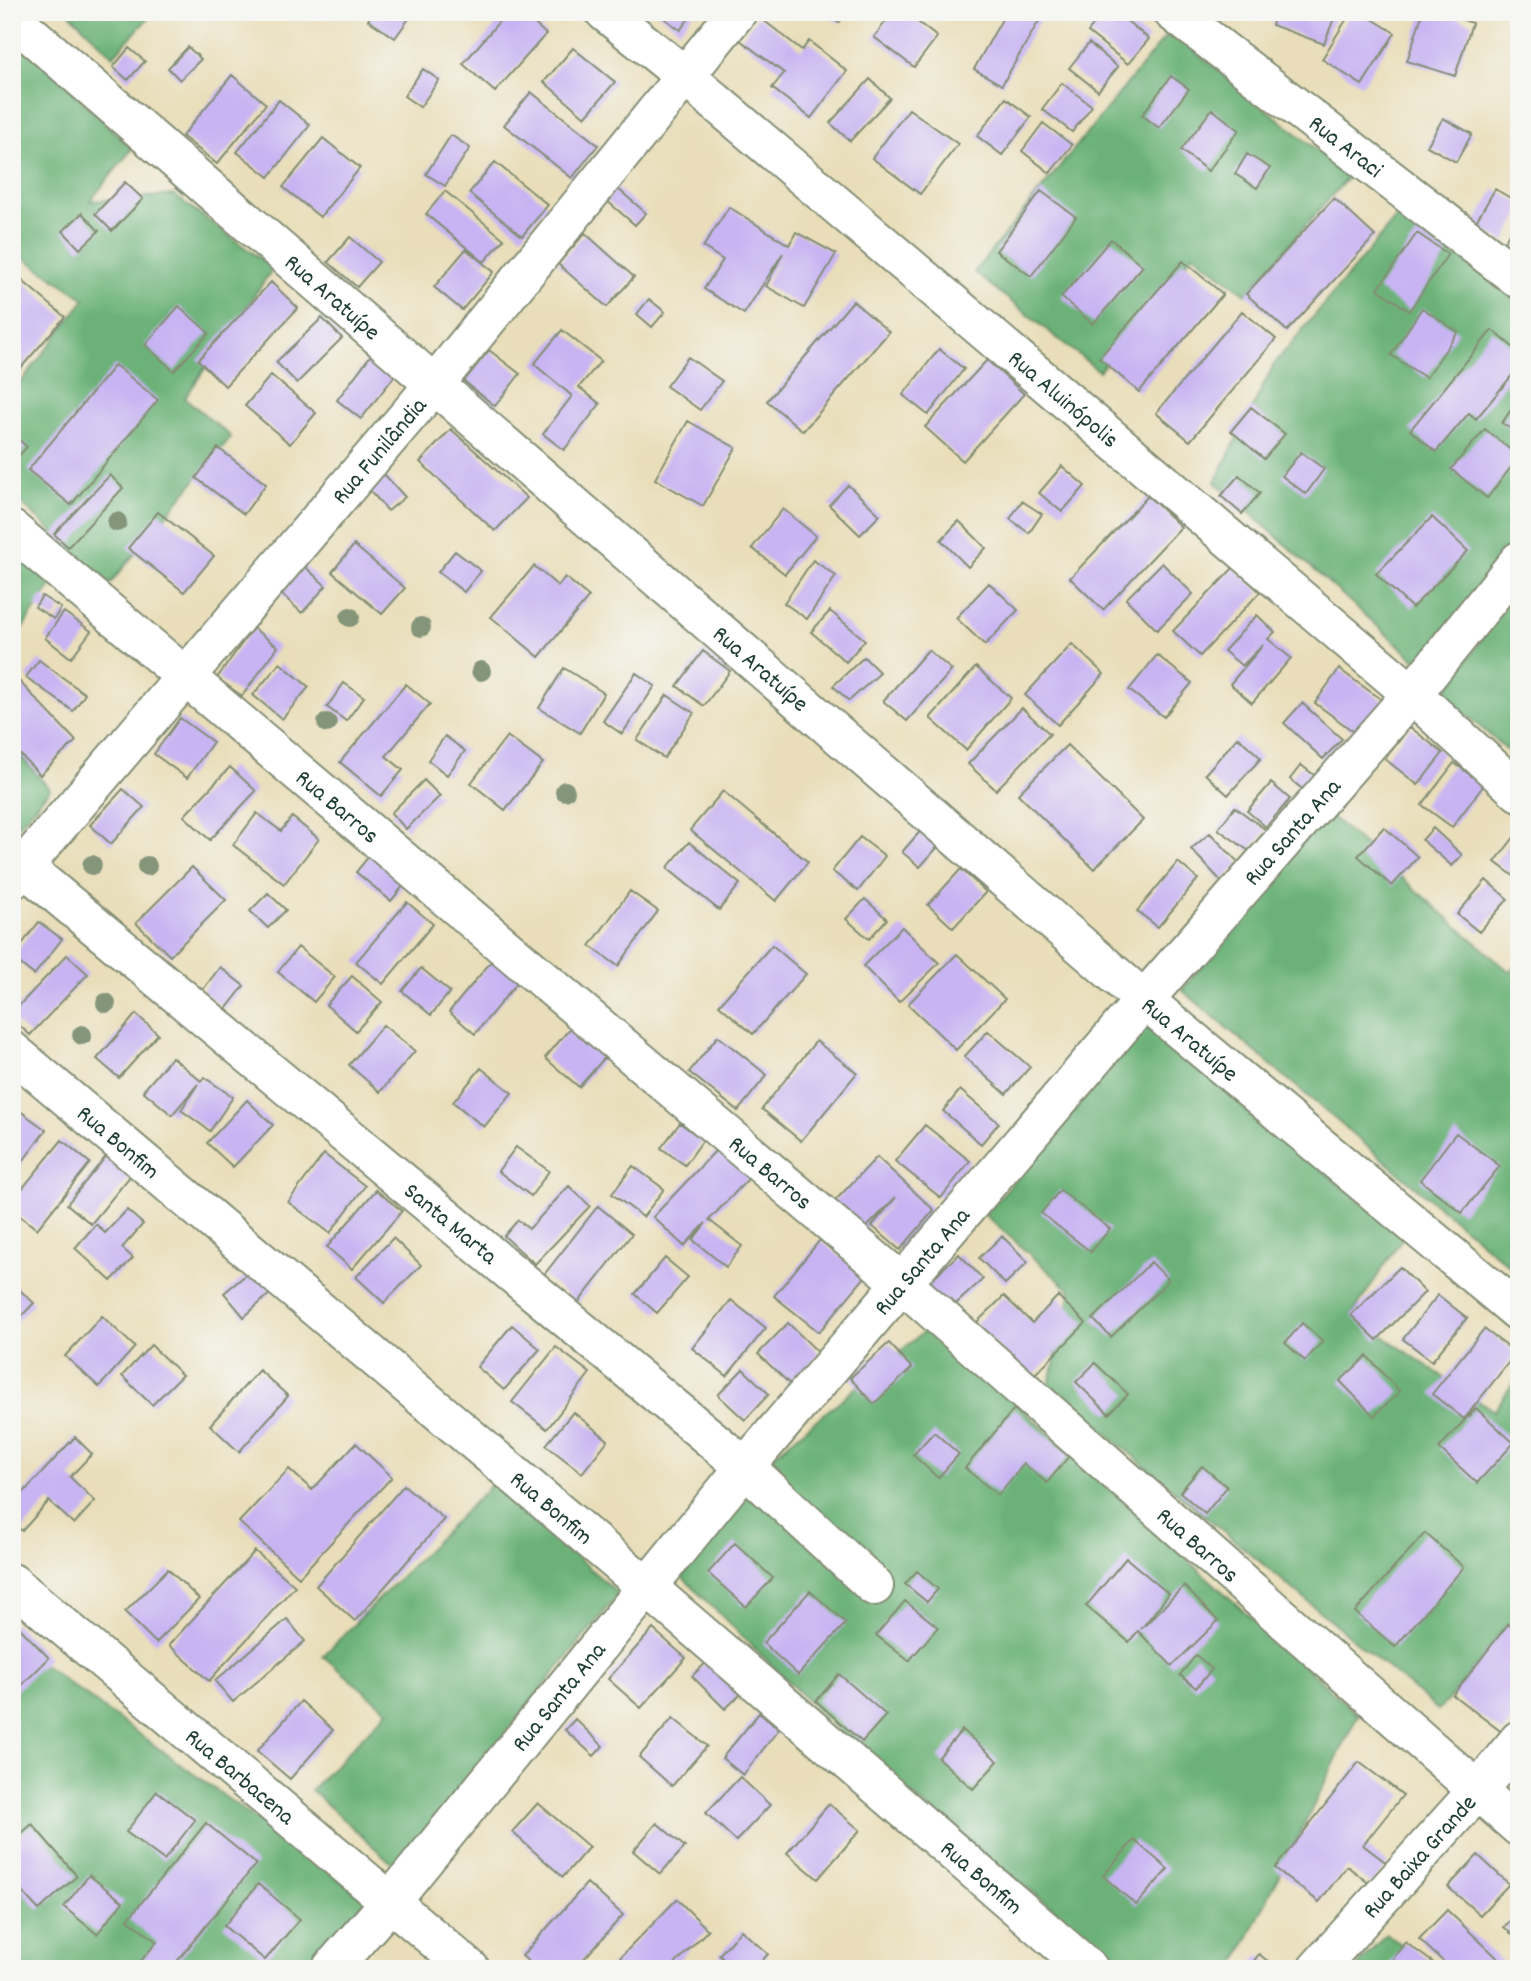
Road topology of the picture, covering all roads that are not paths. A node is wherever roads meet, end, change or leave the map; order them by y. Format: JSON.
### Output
{"nodes":[{"id":1,"x":605,"y":12,"type":"edge"},
{"id":2,"x":737,"y":12,"type":"edge"},
{"id":3,"x":1173,"y":12,"type":"edge"},
{"id":4,"x":12,"y":18,"type":"edge"},
{"id":5,"x":686,"y":77,"type":"junction"},
{"id":6,"x":1519,"y":279,"type":"edge"},
{"id":7,"x":434,"y":385,"type":"junction"},
{"id":8,"x":12,"y":530,"type":"edge"},
{"id":9,"x":1519,"y":561,"type":"edge"},
{"id":10,"x":184,"y":678,"type":"junction"},
{"id":11,"x":1412,"y":694,"type":"junction"},
{"id":12,"x":1519,"y":792,"type":"edge"},
{"id":13,"x":18,"y":873,"type":"edge"},
{"id":14,"x":1144,"y":1000,"type":"junction"},
{"id":15,"x":12,"y":1051,"type":"edge"},
{"id":16,"x":902,"y":1283,"type":"junction"},
{"id":17,"x":1519,"y":1312,"type":"edge"},
{"id":18,"x":745,"y":1467,"type":"junction"},
{"id":19,"x":12,"y":1583,"type":"edge"},
{"id":20,"x":874,"y":1586,"type":"dead end"},
{"id":21,"x":648,"y":1588,"type":"junction"},
{"id":22,"x":1519,"y":1740,"type":"edge"},
{"id":23,"x":1477,"y":1791,"type":"junction"},
{"id":24,"x":1519,"y":1827,"type":"edge"},
{"id":25,"x":390,"y":1902,"type":"junction"},
{"id":26,"x":331,"y":1969,"type":"edge"},
{"id":27,"x":470,"y":1969,"type":"edge"},
{"id":28,"x":1089,"y":1969,"type":"edge"},
{"id":29,"x":1317,"y":1969,"type":"edge"}],
"edges":[{"from":1,"to":5,"type":"street","name":"Rua Aluinópolis"},
{"from":2,"to":5,"type":"street","name":"Rua Funilândia"},
{"from":3,"to":6,"type":"street","name":"Rua Araci"},
{"from":4,"to":7,"type":"street","name":"Rua Aratuípe"},
{"from":5,"to":7,"type":"street","name":"Rua Funilândia"},
{"from":5,"to":11,"type":"street","name":"Rua Aluinópolis"},
{"from":7,"to":10,"type":"street","name":"Rua Funilândia"},
{"from":7,"to":14,"type":"street","name":"Rua Aratuípe"},
{"from":8,"to":10,"type":"street","name":"Rua Barros"},
{"from":9,"to":11,"type":"street","name":"Rua Santa Ana"},
{"from":10,"to":13,"type":"street","name":"Rua Funilândia"},
{"from":10,"to":16,"type":"street","name":"Rua Barros"},
{"from":11,"to":12,"type":"street","name":"Rua Aluinópolis"},
{"from":11,"to":14,"type":"street","name":"Rua Santa Ana"},
{"from":13,"to":18,"type":"street","name":"Santa Marta"},
{"from":14,"to":16,"type":"street","name":"Rua Santa Ana"},
{"from":14,"to":17,"type":"street","name":"Rua Aratuípe"},
{"from":15,"to":21,"type":"street","name":"Rua Bonfim"},
{"from":16,"to":18,"type":"street","name":"Rua Santa Ana"},
{"from":16,"to":23,"type":"street","name":"Rua Barros"},
{"from":18,"to":20,"type":"street","name":"Santa Marta"},
{"from":18,"to":21,"type":"street","name":"Rua Santa Ana"},
{"from":19,"to":25,"type":"street","name":"Rua Barbacena"},
{"from":21,"to":25,"type":"street","name":"Rua Santa Ana"},
{"from":21,"to":28,"type":"street","name":"Rua Bonfim"},
{"from":22,"to":23,"type":"street","name":"Rua Baixa Grande"},
{"from":23,"to":24,"type":"street","name":"Rua Barros"},
{"from":23,"to":29,"type":"street","name":"Rua Baixa Grande"},
{"from":25,"to":26,"type":"street","name":"Rua Santa Ana"},
{"from":25,"to":27,"type":"street","name":"Rua Barbacena"}]}
